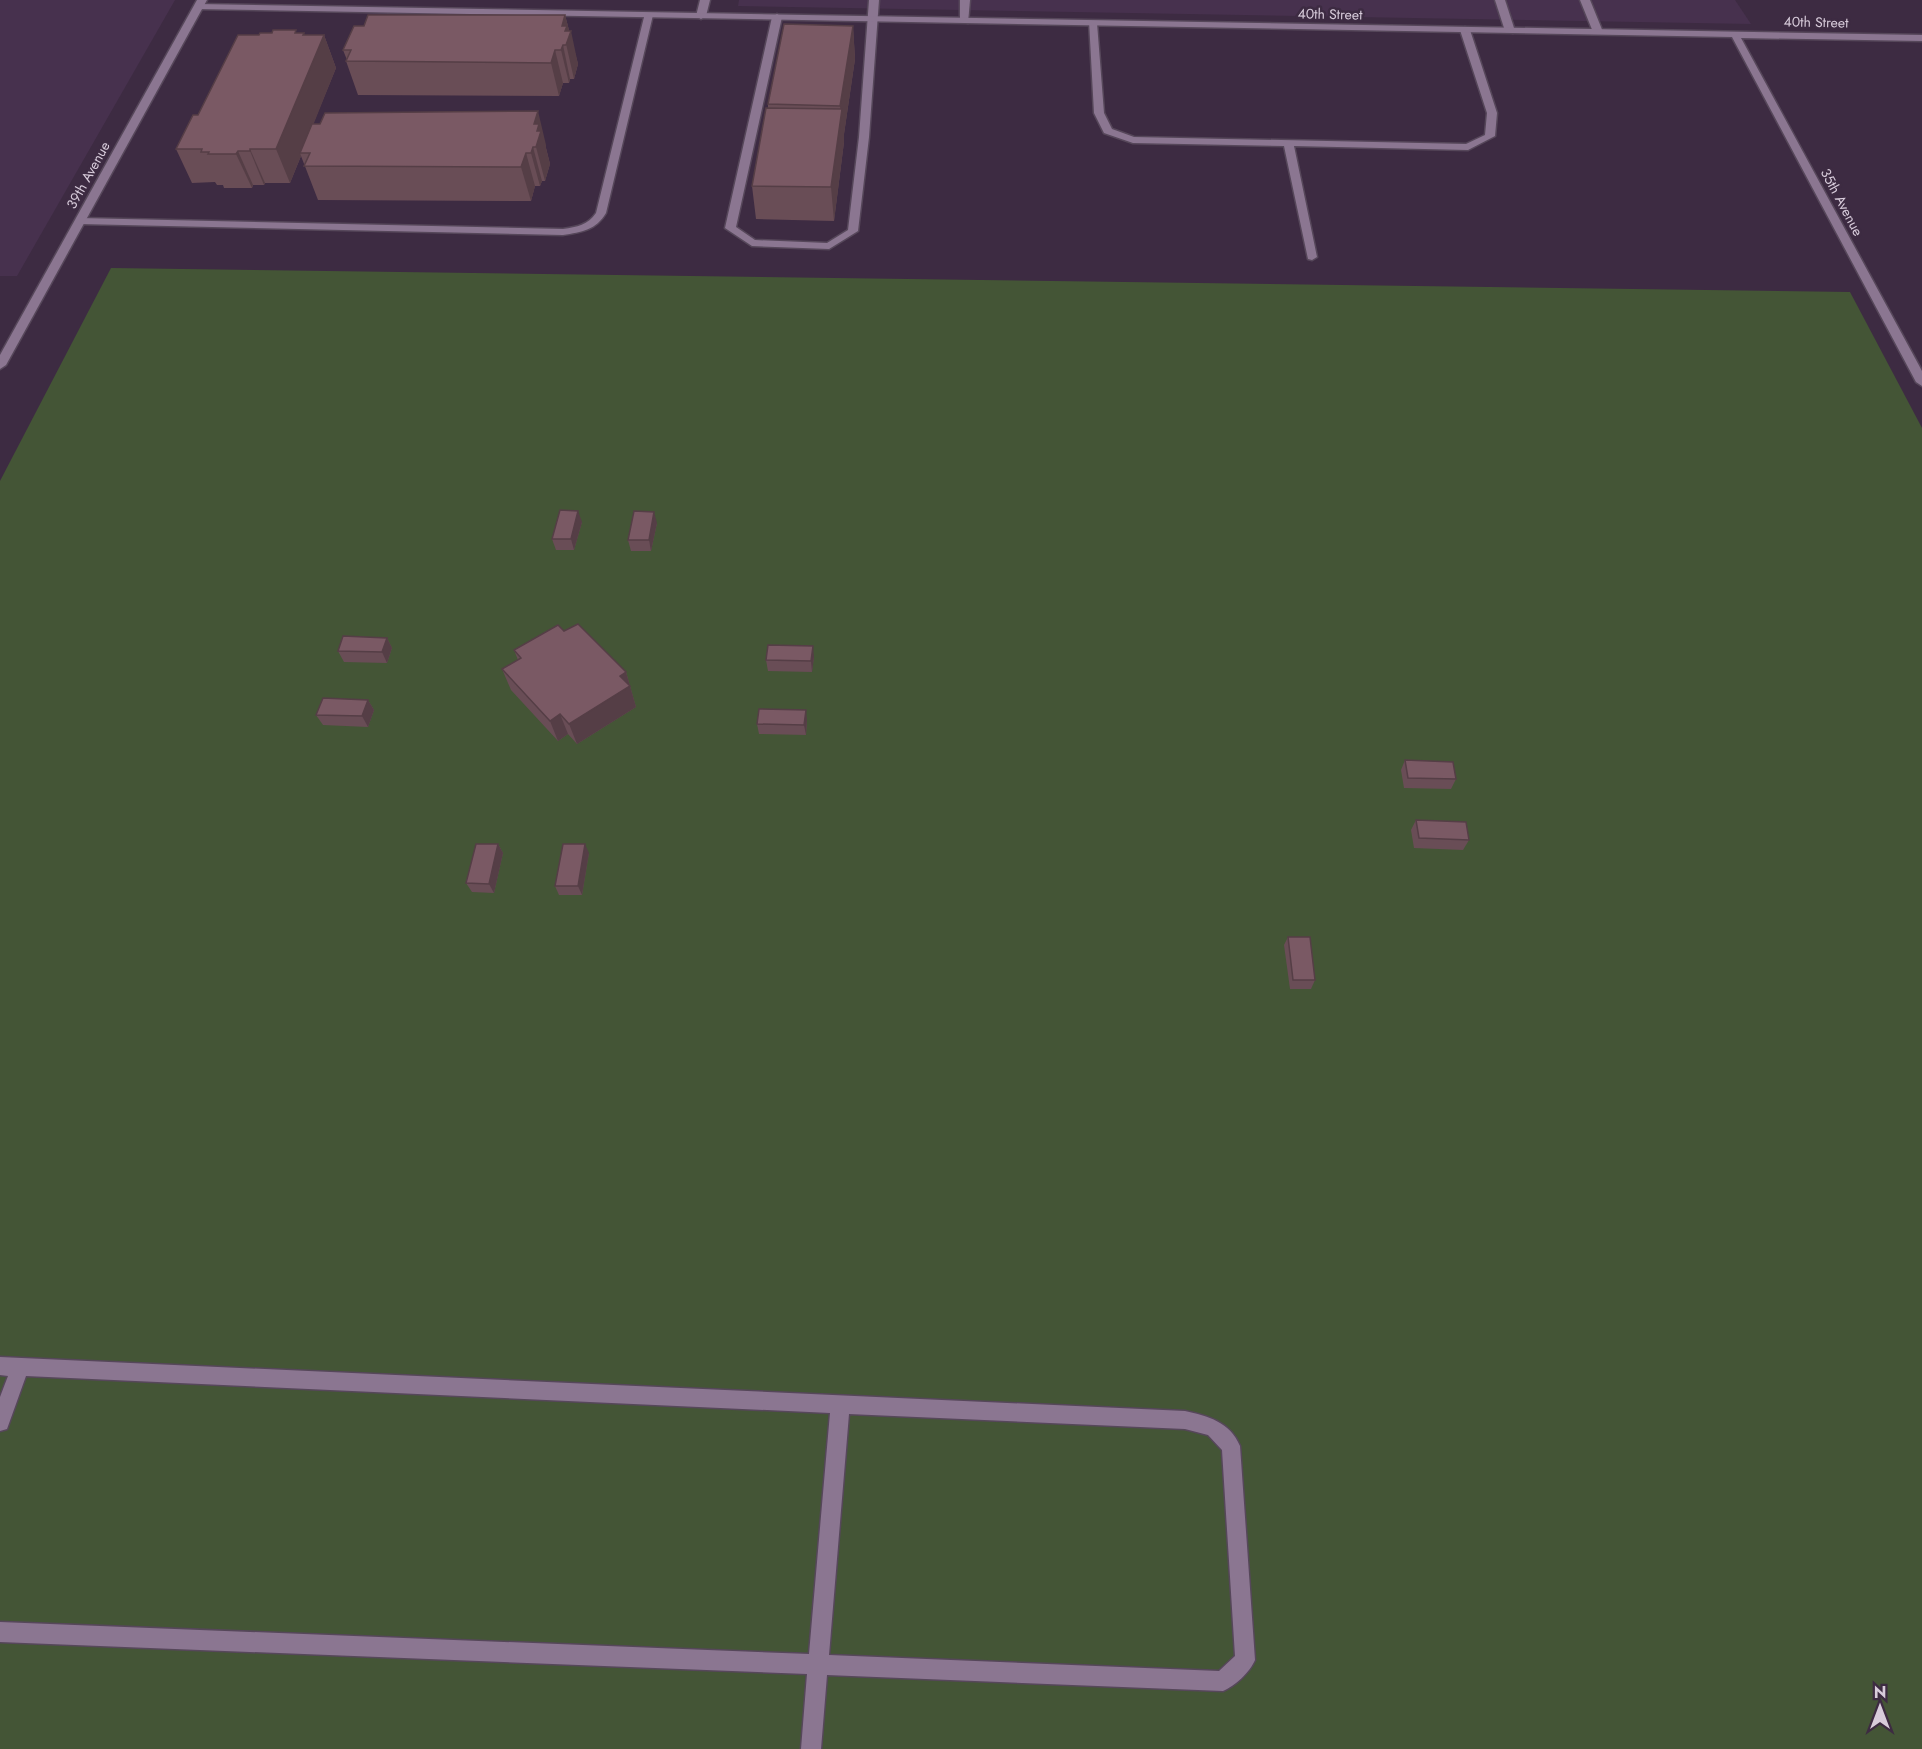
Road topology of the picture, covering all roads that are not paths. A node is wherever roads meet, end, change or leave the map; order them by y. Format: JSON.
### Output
{"nodes":[{"id":1,"x":705,"y":0,"type":"edge"},
{"id":2,"x":874,"y":0,"type":"edge"},
{"id":3,"x":965,"y":0,"type":"edge"},
{"id":4,"x":1500,"y":0,"type":"edge"},
{"id":5,"x":1585,"y":0,"type":"edge"},
{"id":6,"x":200,"y":4,"type":"edge"},
{"id":7,"x":648,"y":15,"type":"junction"},
{"id":8,"x":701,"y":16,"type":"junction"},
{"id":9,"x":777,"y":17,"type":"junction"},
{"id":10,"x":872,"y":19,"type":"junction"},
{"id":11,"x":965,"y":21,"type":"junction"},
{"id":12,"x":1092,"y":23,"type":"junction"},
{"id":13,"x":1465,"y":30,"type":"junction"},
{"id":14,"x":1510,"y":31,"type":"junction"},
{"id":15,"x":1598,"y":32,"type":"junction"},
{"id":16,"x":1735,"y":35,"type":"junction"},
{"id":17,"x":1922,"y":38,"type":"edge"},
{"id":18,"x":1288,"y":143,"type":"junction"},
{"id":19,"x":80,"y":221,"type":"junction"},
{"id":20,"x":1312,"y":257,"type":"dead end"},
{"id":21,"x":0,"y":365,"type":"edge"},
{"id":22,"x":1922,"y":382,"type":"edge"},
{"id":23,"x":0,"y":1366,"type":"edge"},
{"id":24,"x":21,"y":1366,"type":"junction"},
{"id":25,"x":840,"y":1405,"type":"junction"},
{"id":26,"x":0,"y":1422,"type":"edge"},
{"id":27,"x":0,"y":1632,"type":"edge"},
{"id":28,"x":817,"y":1665,"type":"junction"},
{"id":29,"x":811,"y":1749,"type":"edge"}],
"edges":[{"from":1,"to":8,"type":"street"},
{"from":2,"to":10,"type":"street"},
{"from":3,"to":11,"type":"street"},
{"from":4,"to":14,"type":"street"},
{"from":5,"to":15,"type":"street"},
{"from":6,"to":7,"type":"street","name":"40th Street"},
{"from":6,"to":19,"type":"street","name":"39th Avenue"},
{"from":7,"to":8,"type":"street","name":"40th Street"},
{"from":7,"to":19,"type":"street"},
{"from":8,"to":9,"type":"street","name":"40th Street"},
{"from":9,"to":10,"type":"street","name":"40th Street"},
{"from":9,"to":10,"type":"street"},
{"from":10,"to":11,"type":"street","name":"40th Street"},
{"from":11,"to":12,"type":"street","name":"40th Street"},
{"from":12,"to":13,"type":"street","name":"40th Street"},
{"from":12,"to":18,"type":"street"},
{"from":13,"to":14,"type":"street","name":"40th Street"},
{"from":13,"to":18,"type":"street"},
{"from":14,"to":15,"type":"street","name":"40th Street"},
{"from":15,"to":16,"type":"street","name":"40th Street"},
{"from":16,"to":17,"type":"street","name":"40th Street"},
{"from":16,"to":22,"type":"street","name":"35th Avenue"},
{"from":18,"to":20,"type":"street"},
{"from":19,"to":21,"type":"street","name":"39th Avenue"},
{"from":23,"to":24,"type":"street"},
{"from":24,"to":25,"type":"street"},
{"from":24,"to":26,"type":"street"},
{"from":25,"to":28,"type":"street"},
{"from":25,"to":28,"type":"street"},
{"from":27,"to":28,"type":"street"},
{"from":28,"to":29,"type":"street"}]}
